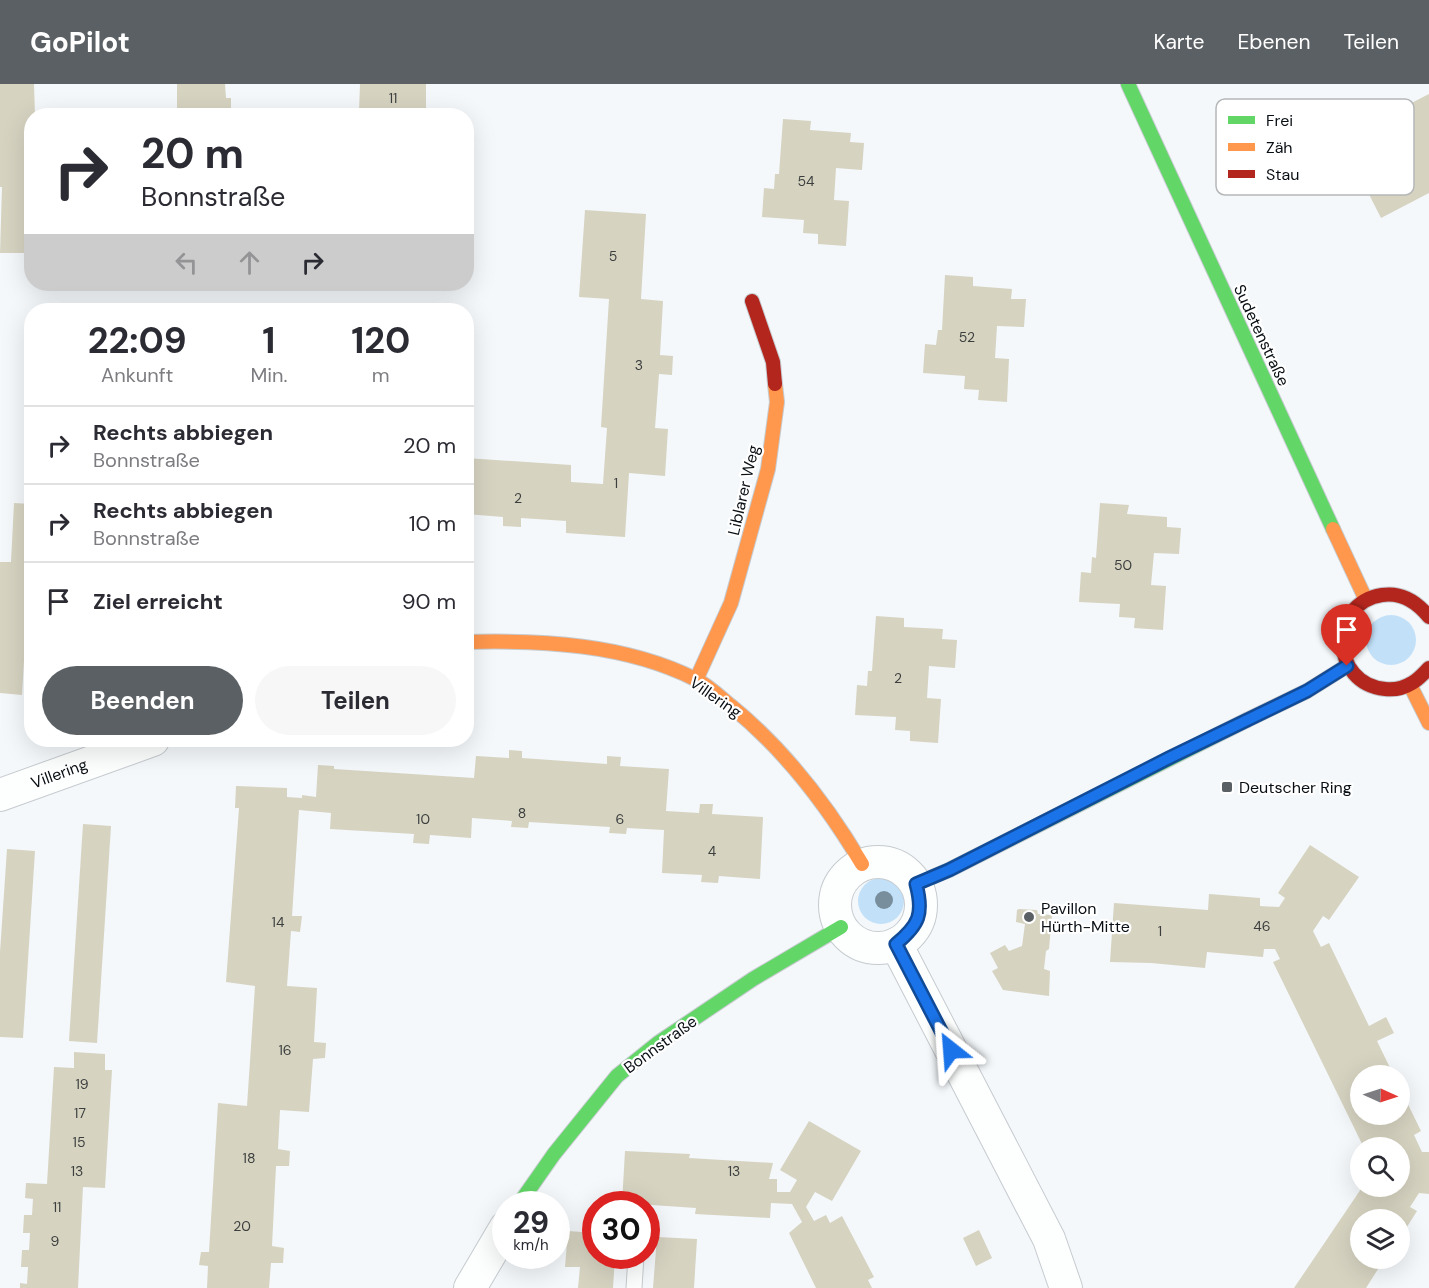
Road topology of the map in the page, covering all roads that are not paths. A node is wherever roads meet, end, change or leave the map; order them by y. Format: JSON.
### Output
{"nodes":[{"id":1,"x":1128,"y":84,"type":"edge"},
{"id":2,"x":752,"y":301,"type":"dead end"},
{"id":3,"x":1366,"y":600,"type":"junction"},
{"id":4,"x":1429,"y":617,"type":"edge"},
{"id":5,"x":474,"y":642,"type":"edge"},
{"id":6,"x":1347,"y":666,"type":"junction"},
{"id":7,"x":1429,"y":668,"type":"edge"},
{"id":8,"x":696,"y":680,"type":"junction"},
{"id":9,"x":1410,"y":685,"type":"junction"},
{"id":10,"x":1429,"y":723,"type":"edge"},
{"id":11,"x":134,"y":747,"type":"edge"},
{"id":12,"x":0,"y":795,"type":"edge"},
{"id":13,"x":862,"y":864,"type":"junction"},
{"id":14,"x":916,"y":884,"type":"junction"},
{"id":15,"x":841,"y":927,"type":"junction"},
{"id":16,"x":896,"y":944,"type":"junction"},
{"id":17,"x":528,"y":1191,"type":"edge"},
{"id":18,"x":492,"y":1251,"type":"edge"},
{"id":19,"x":635,"y":1269,"type":"edge"},
{"id":20,"x":470,"y":1288,"type":"edge"},
{"id":21,"x":634,"y":1288,"type":"edge"},
{"id":22,"x":1066,"y":1288,"type":"edge"}],
"edges":[{"from":1,"to":3,"type":"street","name":"Sudetenstraße"},
{"from":2,"to":8,"type":"street","name":"Liblarer Weg"},
{"from":3,"to":4,"type":"street"},
{"from":3,"to":6,"type":"street"},
{"from":5,"to":8,"type":"street","name":"Villering"},
{"from":6,"to":9,"type":"street"},
{"from":6,"to":14,"type":"street"},
{"from":7,"to":9,"type":"street"},
{"from":8,"to":13,"type":"street","name":"Villering"},
{"from":9,"to":10,"type":"street"},
{"from":11,"to":12,"type":"street","name":"Villering"},
{"from":13,"to":14,"type":"street"},
{"from":13,"to":15,"type":"street"},
{"from":14,"to":16,"type":"street"},
{"from":15,"to":16,"type":"street"},
{"from":15,"to":17,"type":"street","name":"Bonnstraße"},
{"from":16,"to":22,"type":"street"},
{"from":18,"to":20,"type":"street"},
{"from":19,"to":21,"type":"lane"}]}
